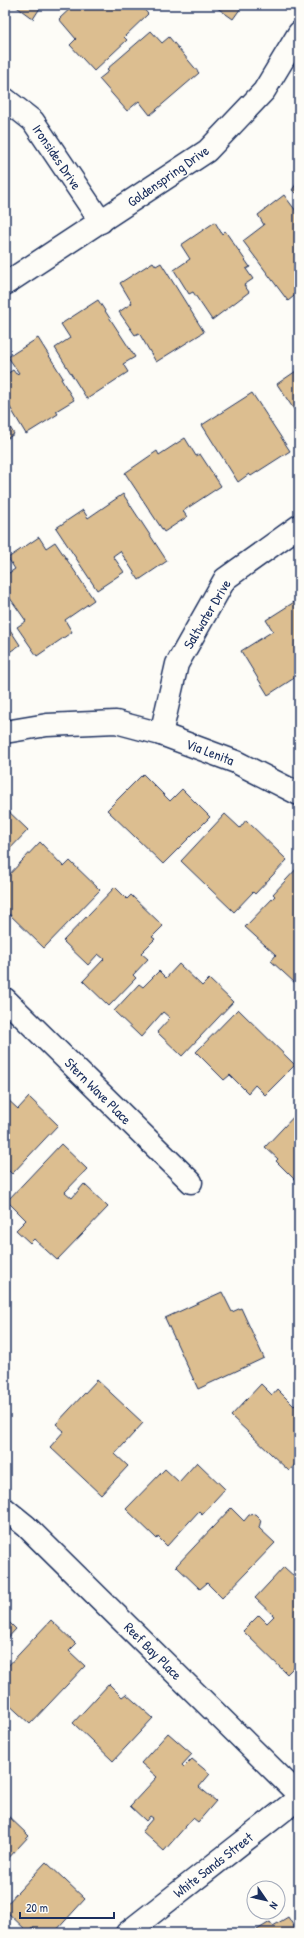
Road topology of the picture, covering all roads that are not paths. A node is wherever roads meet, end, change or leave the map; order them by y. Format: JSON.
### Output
{"nodes":[{"id":1,"x":299,"y":33,"type":"edge"},
{"id":2,"x":5,"y":99,"type":"edge"},
{"id":3,"x":101,"y":222,"type":"junction"},
{"id":4,"x":5,"y":284,"type":"edge"},
{"id":5,"x":299,"y":526,"type":"edge"},
{"id":6,"x":5,"y":732,"type":"edge"},
{"id":7,"x":161,"y":734,"type":"junction"},
{"id":8,"x":299,"y":794,"type":"edge"},
{"id":9,"x":5,"y":999,"type":"edge"},
{"id":10,"x":191,"y":1182,"type":"dead end"},
{"id":11,"x":5,"y":1509,"type":"edge"},
{"id":12,"x":299,"y":1796,"type":"edge"},
{"id":13,"x":127,"y":1933,"type":"edge"}],
"edges":[{"from":1,"to":3,"type":"street","name":"Goldenspring Drive"},
{"from":2,"to":3,"type":"street","name":"Ironsides Drive"},
{"from":3,"to":4,"type":"street","name":"Goldenspring Drive"},
{"from":5,"to":7,"type":"street","name":"Saltwater Drive"},
{"from":6,"to":7,"type":"street","name":"Via Lenita"},
{"from":7,"to":8,"type":"street","name":"Via Lenita"},
{"from":9,"to":10,"type":"street","name":"Stern Wave Place"},
{"from":11,"to":12,"type":"street","name":"Reef Bay Place"},
{"from":12,"to":13,"type":"street","name":"White Sands Street"}]}
